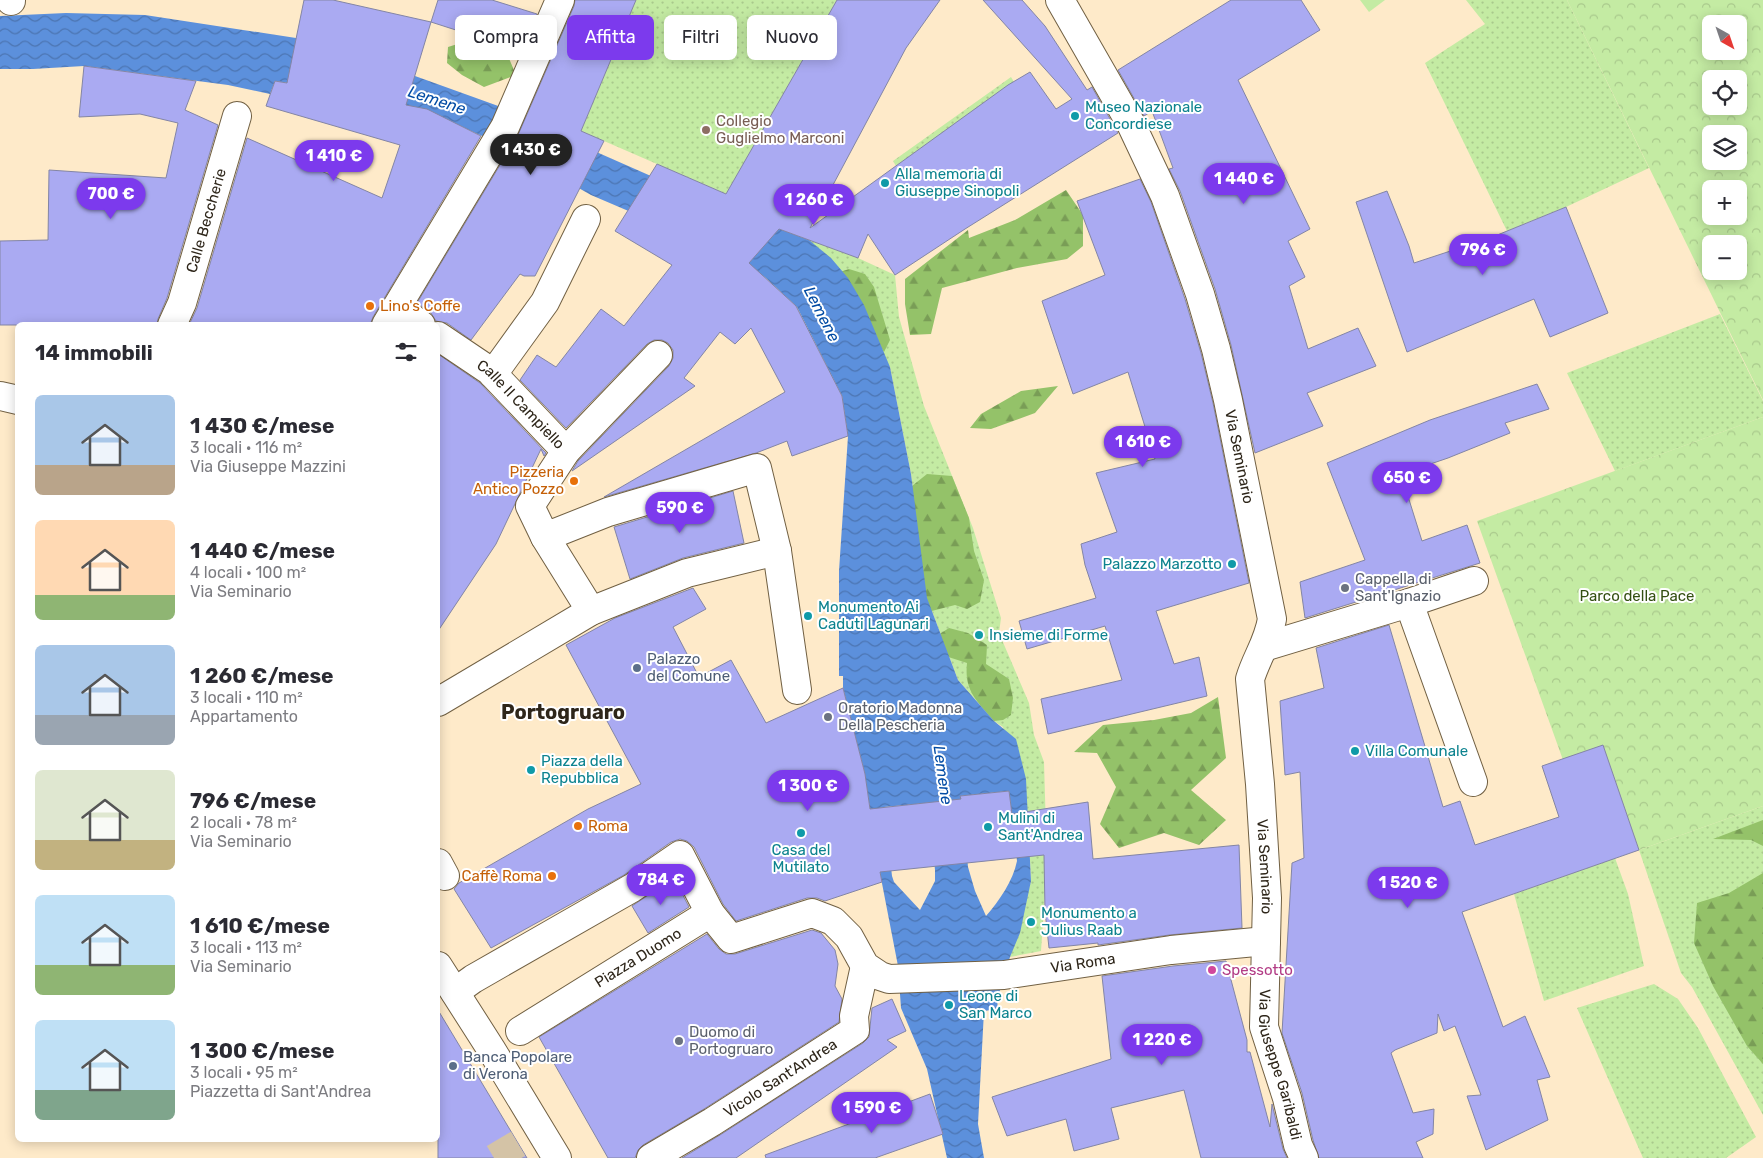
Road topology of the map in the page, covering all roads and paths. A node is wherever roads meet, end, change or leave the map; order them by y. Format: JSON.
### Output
{"nodes":[{"id":1,"x":560,"y":0,"type":"edge"},
{"id":2,"x":1060,"y":0,"type":"edge"},
{"id":3,"x":237,"y":116,"type":"dead end"},
{"id":4,"x":586,"y":219,"type":"dead end"},
{"id":5,"x":392,"y":317,"type":"edge"},
{"id":6,"x":173,"y":322,"type":"edge"},
{"id":7,"x":410,"y":322,"type":"edge"},
{"id":8,"x":440,"y":337,"type":"edge"},
{"id":9,"x":658,"y":356,"type":"dead end"},
{"id":10,"x":493,"y":374,"type":"junction"},
{"id":11,"x":0,"y":396,"type":"edge"},
{"id":12,"x":15,"y":399,"type":"edge"},
{"id":13,"x":566,"y":452,"type":"junction"},
{"id":14,"x":555,"y":533,"type":"junction"},
{"id":15,"x":777,"y":551,"type":"junction"},
{"id":16,"x":1474,"y":581,"type":"dead end"},
{"id":17,"x":1409,"y":603,"type":"junction"},
{"id":18,"x":587,"y":605,"type":"junction"},
{"id":19,"x":1264,"y":647,"type":"junction"},
{"id":20,"x":797,"y":690,"type":"dead end"},
{"id":21,"x":440,"y":701,"type":"edge"},
{"id":22,"x":1473,"y":782,"type":"dead end"},
{"id":23,"x":710,"y":913,"type":"junction"},
{"id":24,"x":1266,"y":941,"type":"junction"},
{"id":25,"x":865,"y":966,"type":"junction"},
{"id":26,"x":440,"y":969,"type":"edge"},
{"id":27,"x":454,"y":992,"type":"junction"},
{"id":28,"x":520,"y":1031,"type":"dead end"},
{"id":29,"x":557,"y":1158,"type":"edge"},
{"id":30,"x":651,"y":1158,"type":"edge"},
{"id":31,"x":1304,"y":1158,"type":"edge"}],
"edges":[{"from":1,"to":5,"type":"street"},
{"from":2,"to":19,"type":"street","name":"Via Seminario"},
{"from":3,"to":6,"type":"street","name":"Calle Beccherie"},
{"from":4,"to":10,"type":"street"},
{"from":5,"to":7,"type":"street"},
{"from":8,"to":10,"type":"street","name":"Calle II Campiello"},
{"from":9,"to":13,"type":"street","name":"Calle II Campiello"},
{"from":10,"to":13,"type":"street","name":"Calle II Campiello"},
{"from":11,"to":12,"type":"street"},
{"from":13,"to":14,"type":"street"},
{"from":14,"to":15,"type":"street"},
{"from":14,"to":18,"type":"street"},
{"from":15,"to":18,"type":"street"},
{"from":15,"to":20,"type":"street"},
{"from":16,"to":17,"type":"street"},
{"from":17,"to":19,"type":"street"},
{"from":17,"to":22,"type":"street"},
{"from":18,"to":21,"type":"street"},
{"from":19,"to":24,"type":"street","name":"Via Seminario"},
{"from":23,"to":25,"type":"street"},
{"from":23,"to":27,"type":"street"},
{"from":23,"to":28,"type":"street","name":"Piazza Duomo"},
{"from":24,"to":25,"type":"street","name":"Via Roma"},
{"from":24,"to":31,"type":"street","name":"Via Giuseppe Garibaldi"},
{"from":25,"to":30,"type":"street","name":"Vicolo Sant'Andrea"},
{"from":26,"to":27,"type":"street"},
{"from":27,"to":29,"type":"street"}]}
